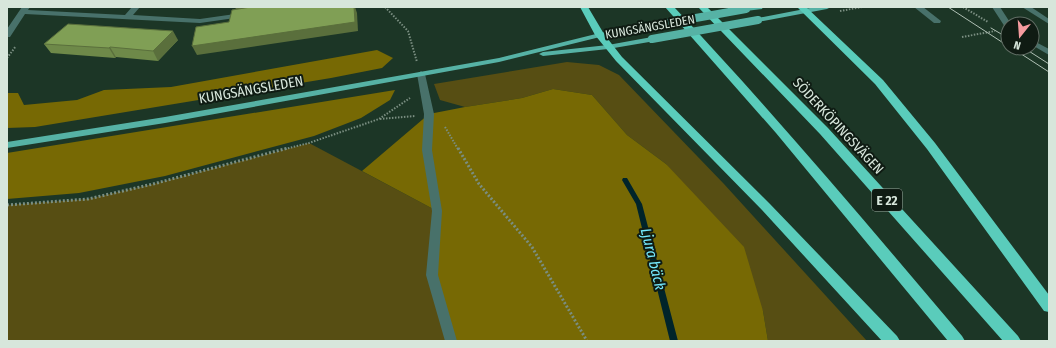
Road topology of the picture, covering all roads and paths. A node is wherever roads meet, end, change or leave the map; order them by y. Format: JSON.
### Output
{"nodes":[{"id":1,"x":136,"y":7,"type":"edge"},
{"id":2,"x":385,"y":7,"type":"edge"},
{"id":3,"x":584,"y":7,"type":"edge"},
{"id":4,"x":669,"y":7,"type":"edge"},
{"id":5,"x":702,"y":7,"type":"edge"},
{"id":6,"x":759,"y":7,"type":"edge"},
{"id":7,"x":827,"y":7,"type":"edge"},
{"id":8,"x":918,"y":7,"type":"edge"},
{"id":9,"x":963,"y":7,"type":"edge"},
{"id":10,"x":996,"y":7,"type":"edge"},
{"id":11,"x":1026,"y":7,"type":"edge"},
{"id":12,"x":1039,"y":7,"type":"edge"},
{"id":13,"x":804,"y":9,"type":"edge"},
{"id":14,"x":25,"y":10,"type":"edge"},
{"id":15,"x":246,"y":14,"type":"edge"},
{"id":16,"x":1002,"y":16,"type":"edge"},
{"id":17,"x":127,"y":17,"type":"junction"},
{"id":18,"x":1049,"y":20,"type":"edge"},
{"id":19,"x":937,"y":21,"type":"dead end"},
{"id":20,"x":990,"y":23,"type":"dead end"},
{"id":21,"x":996,"y":31,"type":"dead end"},
{"id":22,"x":7,"y":35,"type":"edge"},
{"id":23,"x":600,"y":35,"type":"junction"},
{"id":24,"x":962,"y":37,"type":"dead end"},
{"id":25,"x":608,"y":46,"type":"junction"},
{"id":26,"x":1040,"y":47,"type":"edge"},
{"id":27,"x":1049,"y":53,"type":"edge"},
{"id":28,"x":499,"y":60,"type":"junction"},
{"id":29,"x":421,"y":74,"type":"junction"},
{"id":30,"x":424,"y":88,"type":"junction"},
{"id":31,"x":430,"y":114,"type":"junction"},
{"id":32,"x":379,"y":119,"type":"junction"},
{"id":33,"x":7,"y":144,"type":"edge"},
{"id":34,"x":7,"y":205,"type":"edge"},
{"id":35,"x":1049,"y":306,"type":"edge"},
{"id":36,"x":451,"y":341,"type":"edge"},
{"id":37,"x":587,"y":341,"type":"edge"},
{"id":38,"x":892,"y":341,"type":"edge"},
{"id":39,"x":957,"y":341,"type":"edge"},
{"id":40,"x":1013,"y":341,"type":"edge"}],
"edges":[{"from":1,"to":17,"type":"street"},
{"from":2,"to":29,"type":"path"},
{"from":3,"to":23,"type":"highway"},
{"from":4,"to":39,"type":"highway","number":"E 22"},
{"from":5,"to":40,"type":"highway","name":"SÖDERKÖPINGSVÄGEN","number":"E 22"},
{"from":6,"to":23,"type":"main road","name":"KUNGSÄNGSLEDEN","bridge":true},
{"from":7,"to":13,"type":"main road","name":"KUNGSÄNGSLEDEN"},
{"from":8,"to":19,"type":"street"},
{"from":9,"to":20,"type":"path"},
{"from":10,"to":16,"type":"street"},
{"from":11,"to":18,"type":"street"},
{"from":12,"to":18,"type":"street"},
{"from":13,"to":25,"type":"main road","name":"KUNGSÄNGSLEDEN","bridge":true},
{"from":13,"to":35,"type":"highway"},
{"from":14,"to":17,"type":"street"},
{"from":14,"to":22,"type":"street"},
{"from":15,"to":17,"type":"street"},
{"from":21,"to":24,"type":"path"},
{"from":23,"to":25,"type":"highway"},
{"from":23,"to":28,"type":"main road","name":"KUNGSÄNGSLEDEN"},
{"from":25,"to":28,"type":"main road","name":"KUNGSÄNGSLEDEN"},
{"from":25,"to":38,"type":"highway"},
{"from":26,"to":27,"type":"street"},
{"from":28,"to":29,"type":"main road","name":"KUNGSÄNGSLEDEN"},
{"from":29,"to":30,"type":"street"},
{"from":29,"to":33,"type":"main road","name":"KUNGSÄNGSLEDEN"},
{"from":30,"to":31,"type":"street"},
{"from":30,"to":32,"type":"path"},
{"from":31,"to":32,"type":"path"},
{"from":31,"to":36,"type":"street"},
{"from":31,"to":37,"type":"path"},
{"from":32,"to":34,"type":"path"}]}
